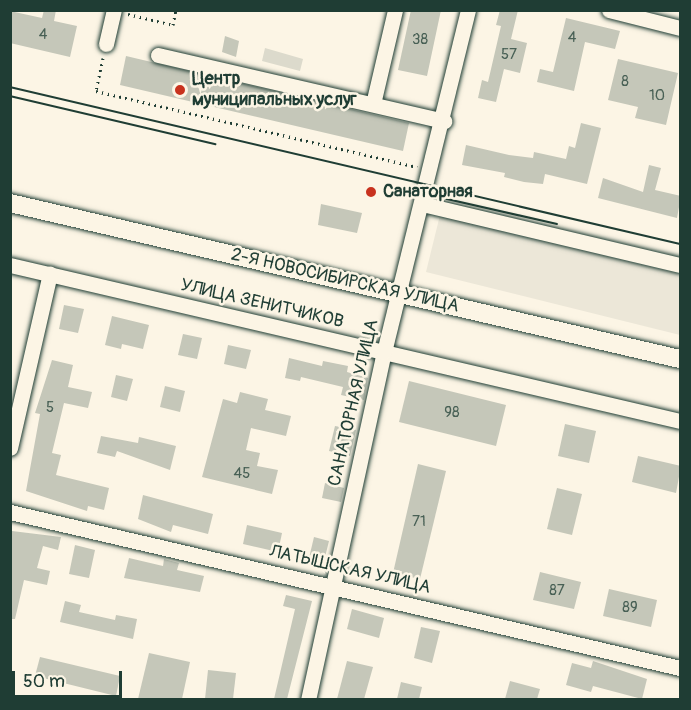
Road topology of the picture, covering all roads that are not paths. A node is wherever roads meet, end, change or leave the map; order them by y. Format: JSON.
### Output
{"nodes":[{"id":1,"x":114,"y":10,"type":"edge"},
{"id":2,"x":395,"y":10,"type":"edge"},
{"id":3,"x":468,"y":10,"type":"edge"},
{"id":4,"x":609,"y":10,"type":"edge"},
{"id":5,"x":681,"y":28,"type":"edge"},
{"id":6,"x":106,"y":44,"type":"road end"},
{"id":7,"x":158,"y":55,"type":"dead end"},
{"id":8,"x":373,"y":104,"type":"junction"},
{"id":9,"x":444,"y":120,"type":"junction"},
{"id":10,"x":10,"y":203,"type":"edge"},
{"id":11,"x":422,"y":204,"type":"junction"},
{"id":12,"x":10,"y":265,"type":"edge"},
{"id":13,"x":681,"y":265,"type":"edge"},
{"id":14,"x":50,"y":274,"type":"junction"},
{"id":15,"x":399,"y":294,"type":"junction"},
{"id":16,"x":384,"y":352,"type":"junction"},
{"id":17,"x":681,"y":359,"type":"edge"},
{"id":18,"x":681,"y":421,"type":"edge"},
{"id":19,"x":10,"y":448,"type":"edge"},
{"id":20,"x":10,"y":512,"type":"edge"},
{"id":21,"x":333,"y":586,"type":"junction"},
{"id":22,"x":681,"y":668,"type":"edge"},
{"id":23,"x":308,"y":699,"type":"edge"}],
"edges":[{"from":1,"to":6,"type":"street"},
{"from":2,"to":8,"type":"street"},
{"from":3,"to":9,"type":"street","name":"САНАТОРНАЯ УЛИЦА"},
{"from":4,"to":5,"type":"street"},
{"from":7,"to":8,"type":"street"},
{"from":8,"to":9,"type":"street"},
{"from":9,"to":11,"type":"street","name":"САНАТОРНАЯ УЛИЦА"},
{"from":10,"to":15,"type":"main road","name":"2-Я НОВОСИБИРСКАЯ УЛИЦА"},
{"from":11,"to":13,"type":"street"},
{"from":11,"to":15,"type":"street","name":"САНАТОРНАЯ УЛИЦА"},
{"from":12,"to":14,"type":"street","name":"УЛИЦА ЗЕНИТЧИКОВ"},
{"from":14,"to":16,"type":"street","name":"УЛИЦА ЗЕНИТЧИКОВ"},
{"from":14,"to":19,"type":"street"},
{"from":15,"to":16,"type":"street","name":"САНАТОРНАЯ УЛИЦА"},
{"from":15,"to":17,"type":"main road","name":"2-Я НОВОСИБИРСКАЯ УЛИЦА"},
{"from":16,"to":18,"type":"street","name":"УЛИЦА ЗЕНИТЧИКОВ"},
{"from":16,"to":21,"type":"street","name":"САНАТОРНАЯ УЛИЦА"},
{"from":20,"to":21,"type":"street","name":"ЛАТЫШСКАЯ УЛИЦА"},
{"from":21,"to":22,"type":"street","name":"ЛАТЫШСКАЯ УЛИЦА"},
{"from":21,"to":23,"type":"street","name":"САНАТОРНАЯ УЛИЦА"}]}
